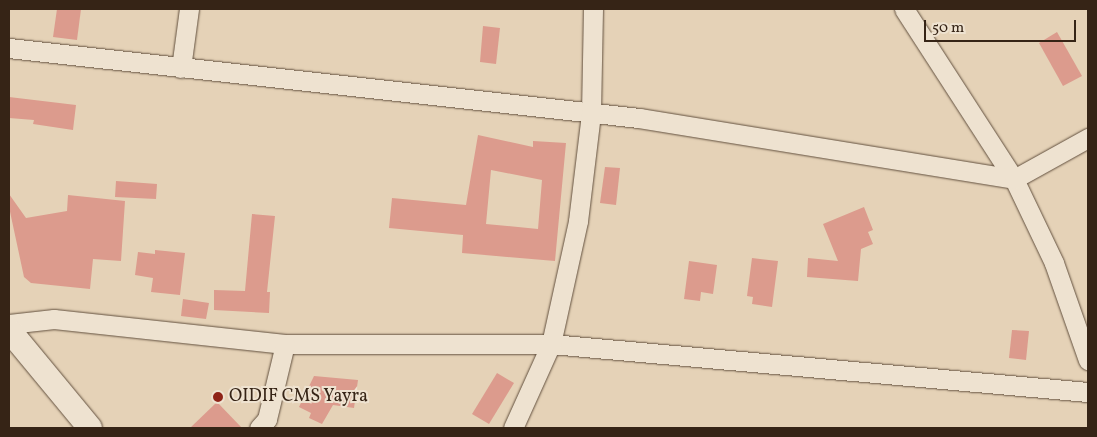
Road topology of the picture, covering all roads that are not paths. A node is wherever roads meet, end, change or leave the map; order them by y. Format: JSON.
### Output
{"nodes":[{"id":1,"x":189,"y":9,"type":"edge"},
{"id":2,"x":593,"y":9,"type":"edge"},
{"id":3,"x":904,"y":9,"type":"edge"},
{"id":4,"x":9,"y":48,"type":"edge"},
{"id":5,"x":181,"y":68,"type":"junction"},
{"id":6,"x":591,"y":113,"type":"junction"},
{"id":7,"x":1088,"y":138,"type":"edge"},
{"id":8,"x":1014,"y":179,"type":"junction"},
{"id":9,"x":9,"y":324,"type":"edge"},
{"id":10,"x":9,"y":330,"type":"edge"},
{"id":11,"x":285,"y":344,"type":"junction"},
{"id":12,"x":551,"y":344,"type":"junction"},
{"id":13,"x":1088,"y":360,"type":"edge"},
{"id":14,"x":1088,"y":392,"type":"edge"},
{"id":15,"x":90,"y":428,"type":"edge"},
{"id":16,"x":258,"y":428,"type":"edge"},
{"id":17,"x":513,"y":428,"type":"edge"}],
"edges":[{"from":1,"to":5,"type":"street"},
{"from":2,"to":6,"type":"street"},
{"from":3,"to":8,"type":"street"},
{"from":4,"to":5,"type":"street"},
{"from":5,"to":6,"type":"street"},
{"from":6,"to":8,"type":"street"},
{"from":6,"to":12,"type":"street"},
{"from":7,"to":8,"type":"street"},
{"from":8,"to":13,"type":"street"},
{"from":9,"to":11,"type":"street"},
{"from":10,"to":15,"type":"street"},
{"from":11,"to":12,"type":"street"},
{"from":11,"to":16,"type":"street"},
{"from":12,"to":14,"type":"street"},
{"from":12,"to":17,"type":"street"}]}
